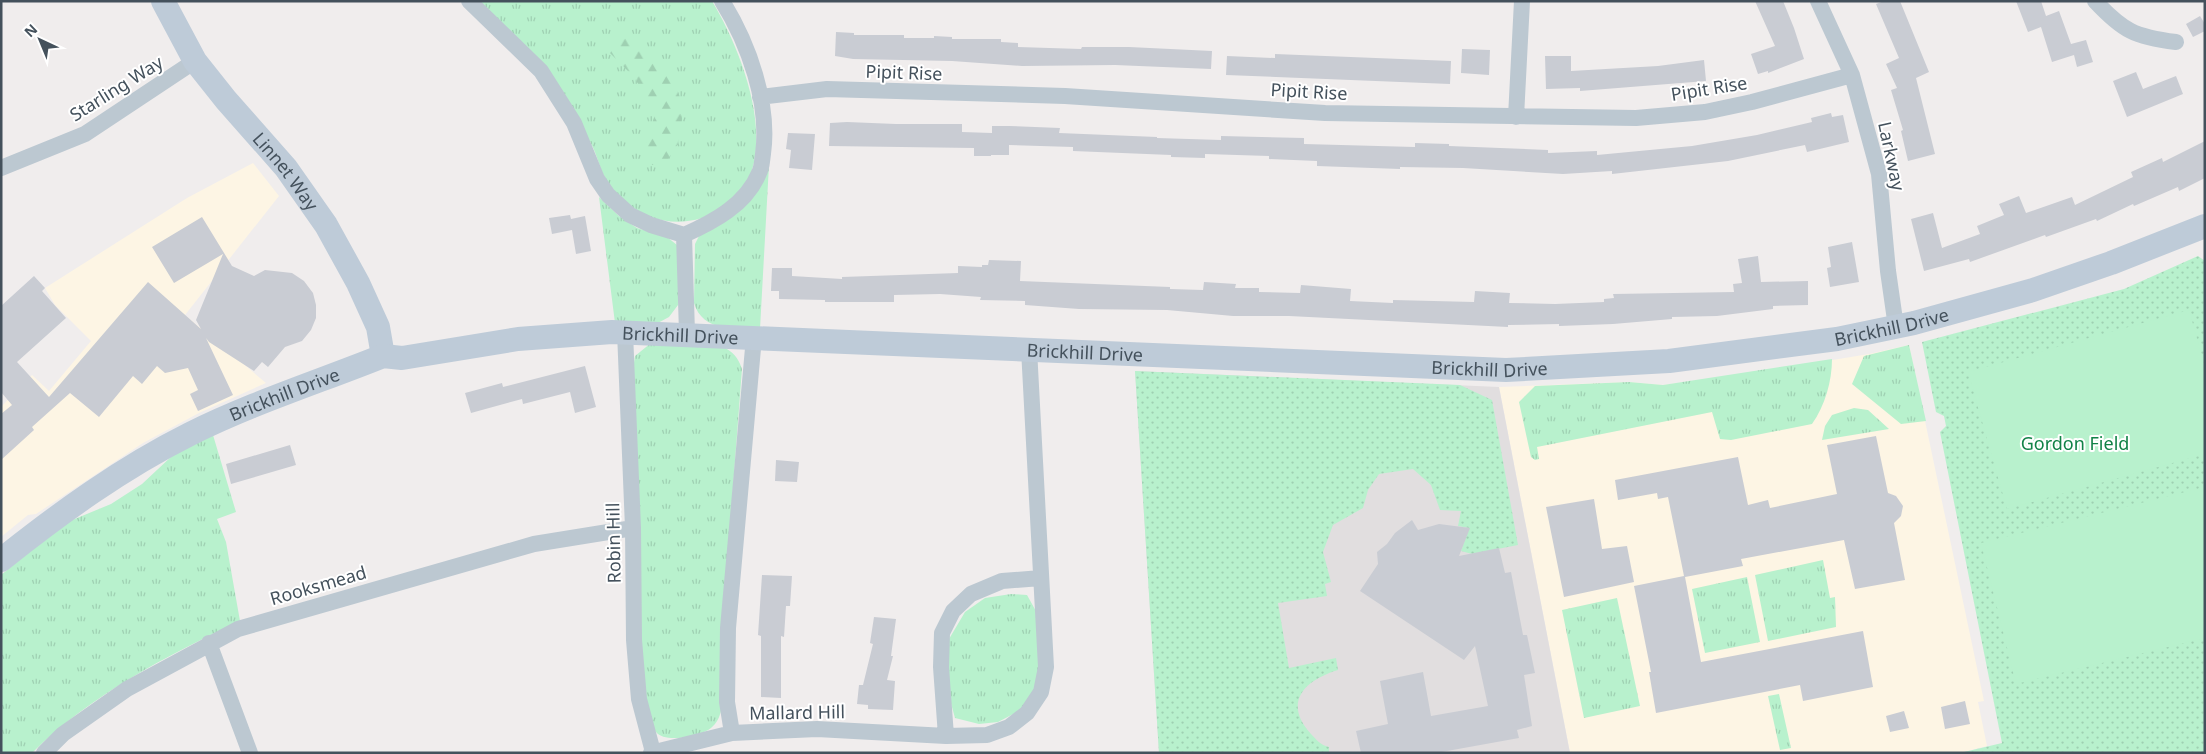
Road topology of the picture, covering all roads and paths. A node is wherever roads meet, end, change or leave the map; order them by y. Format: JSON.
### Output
{"nodes":[{"id":1,"x":163,"y":1,"type":"edge"},
{"id":2,"x":469,"y":1,"type":"edge"},
{"id":3,"x":722,"y":1,"type":"edge"},
{"id":4,"x":1522,"y":1,"type":"edge"},
{"id":5,"x":1818,"y":1,"type":"edge"},
{"id":6,"x":2095,"y":1,"type":"edge"},
{"id":7,"x":2176,"y":42,"type":"dead end"},
{"id":8,"x":195,"y":61,"type":"junction"},
{"id":9,"x":1852,"y":75,"type":"junction"},
{"id":10,"x":760,"y":97,"type":"junction"},
{"id":11,"x":1516,"y":117,"type":"junction"},
{"id":12,"x":1,"y":168,"type":"edge"},
{"id":13,"x":2205,"y":226,"type":"edge"},
{"id":14,"x":684,"y":235,"type":"junction"},
{"id":15,"x":1896,"y":327,"type":"junction"},
{"id":16,"x":625,"y":332,"type":"junction"},
{"id":17,"x":687,"y":333,"type":"junction"},
{"id":18,"x":754,"y":337,"type":"junction"},
{"id":19,"x":1029,"y":349,"type":"junction"},
{"id":20,"x":382,"y":356,"type":"junction"},
{"id":21,"x":633,"y":528,"type":"junction"},
{"id":22,"x":1,"y":560,"type":"edge"},
{"id":23,"x":1041,"y":578,"type":"junction"},
{"id":24,"x":209,"y":643,"type":"junction"},
{"id":25,"x":732,"y":733,"type":"junction"},
{"id":26,"x":946,"y":736,"type":"junction"},
{"id":27,"x":44,"y":753,"type":"edge"},
{"id":28,"x":250,"y":753,"type":"edge"},
{"id":29,"x":652,"y":753,"type":"edge"}],
"edges":[{"from":1,"to":8,"type":"street","name":"Linnet Way"},
{"from":2,"to":14,"type":"street"},
{"from":3,"to":10,"type":"street"},
{"from":4,"to":11,"type":"street"},
{"from":5,"to":9,"type":"street","name":"Larkway"},
{"from":6,"to":7,"type":"street"},
{"from":8,"to":12,"type":"street","name":"Starling Way"},
{"from":8,"to":20,"type":"street","name":"Linnet Way"},
{"from":9,"to":11,"type":"street","name":"Pipit Rise"},
{"from":9,"to":15,"type":"street","name":"Larkway"},
{"from":10,"to":11,"type":"street","name":"Pipit Rise"},
{"from":10,"to":14,"type":"street"},
{"from":13,"to":15,"type":"street","name":"Brickhill Drive"},
{"from":14,"to":17,"type":"street"},
{"from":15,"to":19,"type":"street","name":"Brickhill Drive"},
{"from":16,"to":17,"type":"street","name":"Brickhill Drive"},
{"from":16,"to":20,"type":"street","name":"Brickhill Drive"},
{"from":16,"to":21,"type":"street","name":"Robin Hill"},
{"from":17,"to":18,"type":"street","name":"Brickhill Drive"},
{"from":18,"to":19,"type":"street","name":"Brickhill Drive"},
{"from":18,"to":25,"type":"street"},
{"from":19,"to":23,"type":"street","name":"Mallard Hill"},
{"from":20,"to":22,"type":"street","name":"Brickhill Drive"},
{"from":21,"to":24,"type":"street","name":"Rooksmead"},
{"from":21,"to":29,"type":"street","name":"Robin Hill"},
{"from":23,"to":26,"type":"street"},
{"from":23,"to":26,"type":"street","name":"Mallard Hill"},
{"from":24,"to":27,"type":"street","name":"Rooksmead"},
{"from":24,"to":28,"type":"street"},
{"from":25,"to":26,"type":"street","name":"Mallard Hill"},
{"from":25,"to":29,"type":"street","name":"Mallard Hill"}]}
